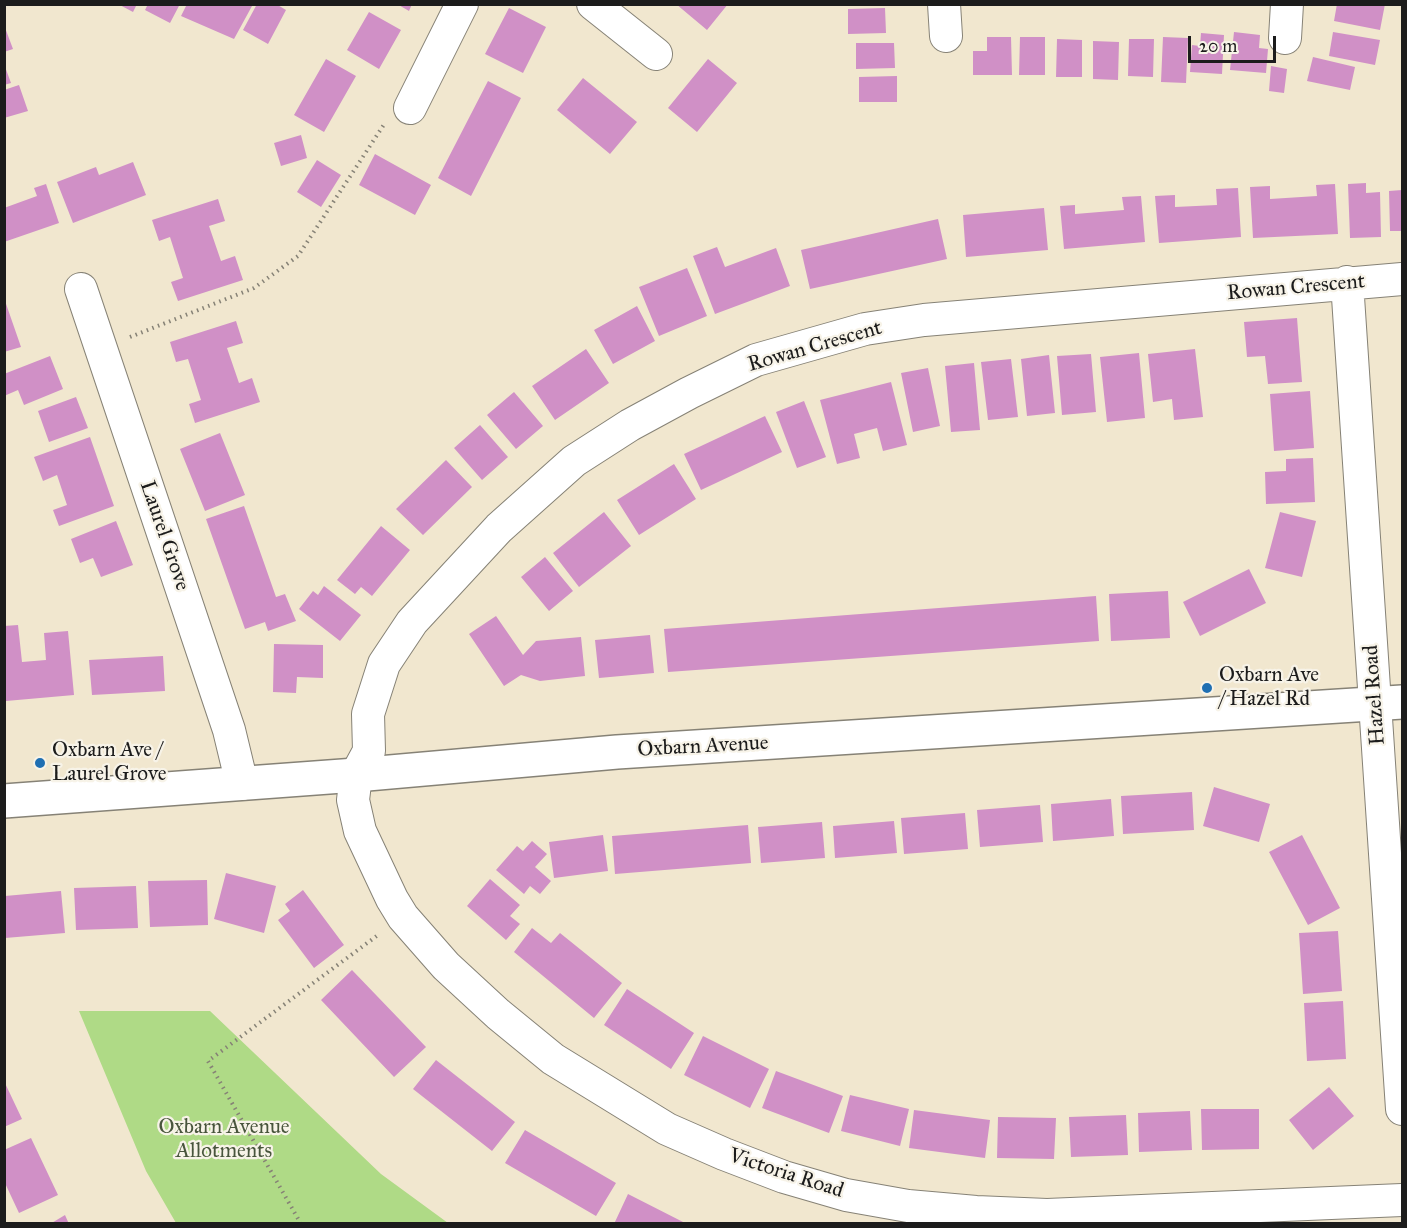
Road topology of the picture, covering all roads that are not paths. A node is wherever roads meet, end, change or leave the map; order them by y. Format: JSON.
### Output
{"nodes":[{"id":1,"x":462,"y":4,"type":"edge"},
{"id":2,"x":593,"y":4,"type":"edge"},
{"id":3,"x":944,"y":4,"type":"edge"},
{"id":4,"x":1287,"y":4,"type":"edge"},
{"id":5,"x":946,"y":36,"type":"dead end"},
{"id":6,"x":1285,"y":38,"type":"dead end"},
{"id":7,"x":656,"y":54,"type":"dead end"},
{"id":8,"x":410,"y":108,"type":"road end"},
{"id":9,"x":1402,"y":279,"type":"edge"},
{"id":10,"x":1347,"y":282,"type":"junction"},
{"id":11,"x":81,"y":289,"type":"dead end"},
{"id":12,"x":1389,"y":703,"type":"edge"},
{"id":13,"x":356,"y":775,"type":"junction"},
{"id":14,"x":242,"y":784,"type":"junction"},
{"id":15,"x":4,"y":801,"type":"edge"},
{"id":16,"x":1402,"y":1109,"type":"edge"},
{"id":17,"x":1402,"y":1200,"type":"edge"}],
"edges":[{"from":1,"to":8,"type":"street"},
{"from":2,"to":7,"type":"street"},
{"from":3,"to":5,"type":"street"},
{"from":4,"to":6,"type":"street"},
{"from":9,"to":10,"type":"street","name":"Rowan Crescent"},
{"from":10,"to":12,"type":"street","name":"Hazel Road"},
{"from":10,"to":13,"type":"street","name":"Rowan Crescent"},
{"from":11,"to":14,"type":"street","name":"Laurel Grove"},
{"from":12,"to":13,"type":"street","name":"Oxbarn Avenue"},
{"from":12,"to":16,"type":"street","name":"Hazel Road"},
{"from":13,"to":14,"type":"street","name":"Oxbarn Avenue"},
{"from":13,"to":17,"type":"street","name":"Victoria Road"},
{"from":14,"to":15,"type":"street","name":"Oxbarn Avenue"}]}
